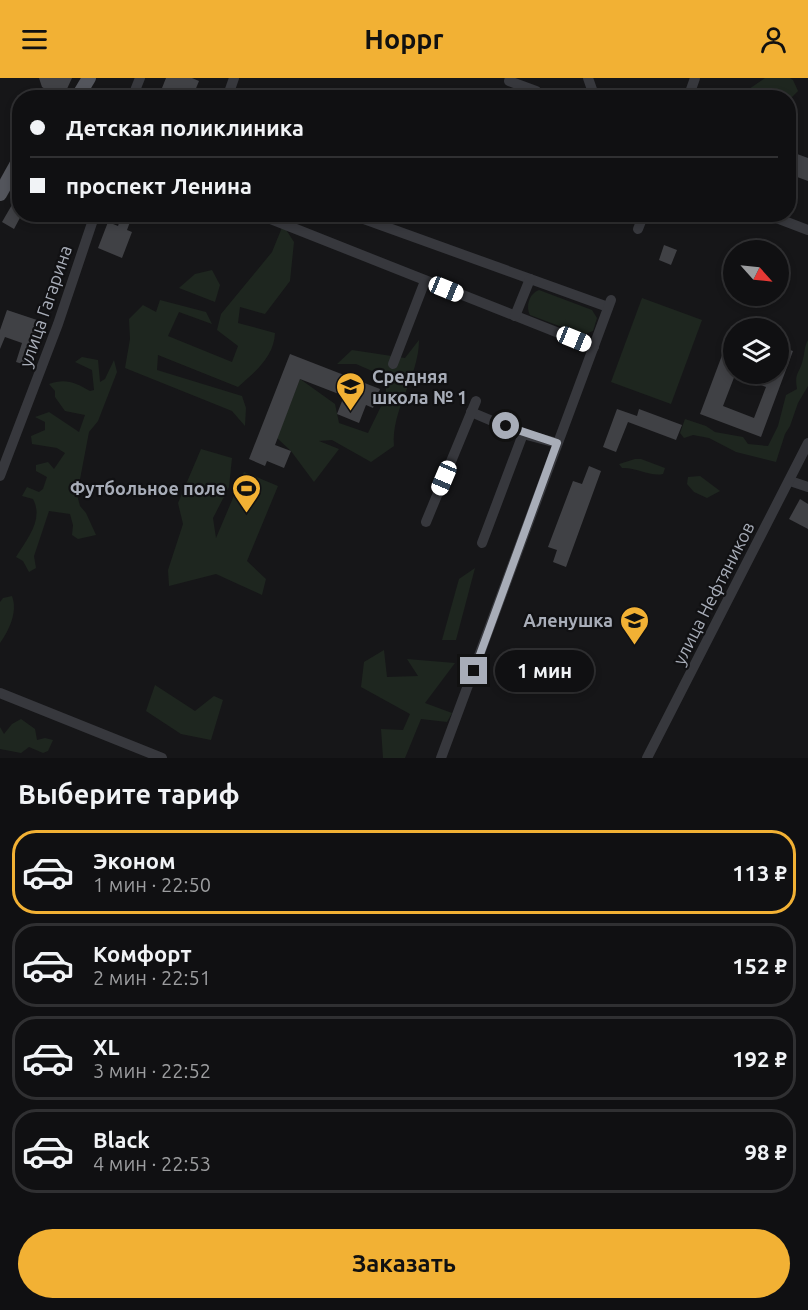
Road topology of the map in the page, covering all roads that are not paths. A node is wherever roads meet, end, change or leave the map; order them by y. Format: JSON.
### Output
{"nodes":[{"id":1,"x":510,"y":78,"type":"edge"},
{"id":2,"x":533,"y":90,"type":"edge"},
{"id":3,"x":12,"y":172,"type":"edge"},
{"id":4,"x":0,"y":194,"type":"edge"},
{"id":5,"x":92,"y":222,"type":"edge"},
{"id":6,"x":278,"y":222,"type":"edge"},
{"id":7,"x":372,"y":222,"type":"edge"},
{"id":8,"x":641,"y":222,"type":"edge"},
{"id":9,"x":787,"y":222,"type":"edge"},
{"id":10,"x":638,"y":229,"type":"dead end"},
{"id":11,"x":808,"y":230,"type":"edge"},
{"id":12,"x":530,"y":279,"type":"junction"},
{"id":13,"x":425,"y":281,"type":"junction"},
{"id":14,"x":515,"y":316,"type":"junction"},
{"id":15,"x":594,"y":347,"type":"junction"},
{"id":16,"x":393,"y":364,"type":"dead end"},
{"id":17,"x":476,"y":401,"type":"dead end"},
{"id":18,"x":471,"y":412,"type":"junction"},
{"id":19,"x":524,"y":434,"type":"junction"},
{"id":20,"x":557,"y":443,"type":"junction"},
{"id":21,"x":808,"y":443,"type":"edge"},
{"id":22,"x":0,"y":476,"type":"edge"},
{"id":23,"x":790,"y":481,"type":"junction"},
{"id":24,"x":808,"y":487,"type":"edge"},
{"id":25,"x":426,"y":522,"type":"dead end"},
{"id":26,"x":482,"y":543,"type":"dead end"},
{"id":27,"x":0,"y":693,"type":"edge"},
{"id":28,"x":162,"y":758,"type":"edge"},
{"id":29,"x":441,"y":758,"type":"edge"},
{"id":30,"x":647,"y":758,"type":"edge"}],
"edges":[{"from":1,"to":2,"type":"street"},
{"from":3,"to":4,"type":"main road"},
{"from":5,"to":22,"type":"street","name":"улица Гагарина"},
{"from":6,"to":13,"type":"street"},
{"from":7,"to":12,"type":"street"},
{"from":8,"to":10,"type":"street"},
{"from":9,"to":11,"type":"street"},
{"from":12,"to":14,"type":"street"},
{"from":12,"to":15,"type":"street"},
{"from":13,"to":14,"type":"street"},
{"from":13,"to":16,"type":"street"},
{"from":14,"to":15,"type":"street"},
{"from":15,"to":20,"type":"street"},
{"from":17,"to":18,"type":"street"},
{"from":18,"to":19,"type":"street"},
{"from":18,"to":25,"type":"street"},
{"from":19,"to":20,"type":"street"},
{"from":19,"to":26,"type":"street"},
{"from":20,"to":29,"type":"street"},
{"from":21,"to":23,"type":"street","name":"улица Нефтяников"},
{"from":23,"to":24,"type":"street"},
{"from":23,"to":30,"type":"street","name":"улица Нефтяников"},
{"from":27,"to":28,"type":"street"}]}
